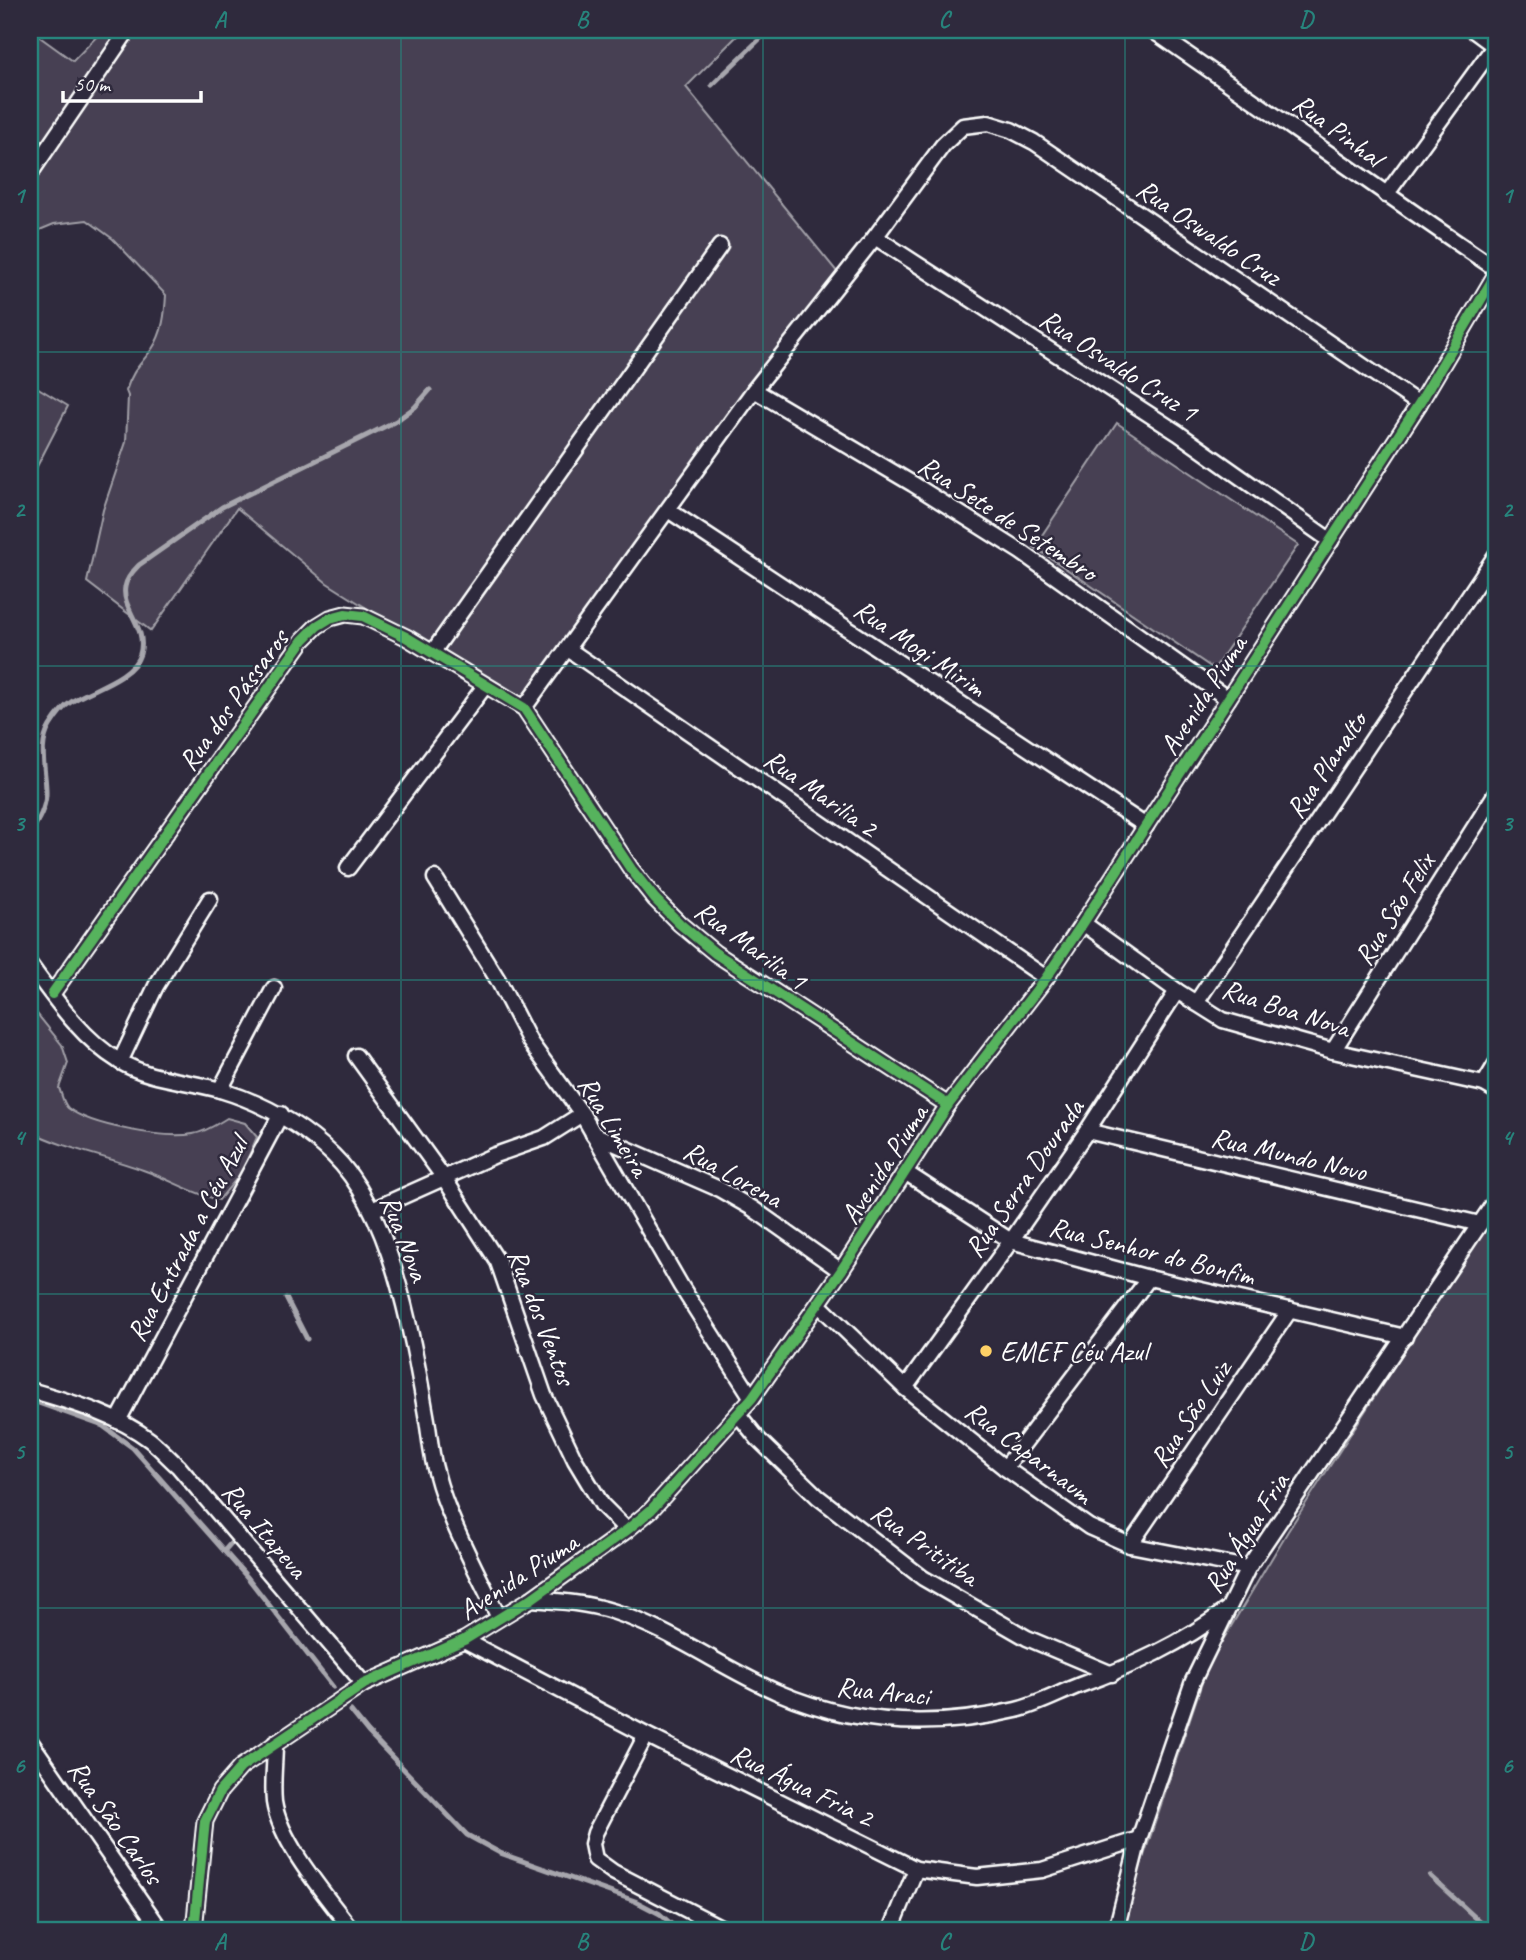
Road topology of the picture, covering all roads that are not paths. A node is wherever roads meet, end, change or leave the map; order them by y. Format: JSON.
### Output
{"nodes":[{"id":1,"x":128,"y":30,"type":"edge"},
{"id":2,"x":1152,"y":30,"type":"edge"},
{"id":3,"x":1473,"y":30,"type":"edge"},
{"id":4,"x":1495,"y":46,"type":"edge"},
{"id":5,"x":30,"y":174,"type":"edge"},
{"id":6,"x":1386,"y":195,"type":"junction"},
{"id":7,"x":875,"y":237,"type":"junction"},
{"id":8,"x":720,"y":246,"type":"dead end"},
{"id":9,"x":1496,"y":269,"type":"edge"},
{"id":10,"x":1496,"y":274,"type":"edge"},
{"id":11,"x":1488,"y":289,"type":"junction"},
{"id":12,"x":1496,"y":306,"type":"edge"},
{"id":13,"x":754,"y":390,"type":"junction"},
{"id":14,"x":1419,"y":404,"type":"junction"},
{"id":15,"x":668,"y":510,"type":"junction"},
{"id":16,"x":1331,"y":541,"type":"junction"},
{"id":17,"x":1496,"y":555,"type":"edge"},
{"id":18,"x":568,"y":649,"type":"junction"},
{"id":19,"x":432,"y":653,"type":"junction"},
{"id":20,"x":485,"y":686,"type":"junction"},
{"id":21,"x":1228,"y":699,"type":"junction"},
{"id":22,"x":524,"y":708,"type":"junction"},
{"id":23,"x":1496,"y":793,"type":"edge"},
{"id":24,"x":1146,"y":826,"type":"junction"},
{"id":25,"x":348,"y":868,"type":"dead end"},
{"id":26,"x":435,"y":878,"type":"dead end"},
{"id":27,"x":210,"y":900,"type":"dead end"},
{"id":28,"x":1083,"y":923,"type":"junction"},
{"id":29,"x":30,"y":965,"type":"edge"},
{"id":30,"x":1046,"y":978,"type":"junction"},
{"id":31,"x":274,"y":988,"type":"dead end"},
{"id":32,"x":1177,"y":991,"type":"junction"},
{"id":33,"x":51,"y":994,"type":"junction"},
{"id":34,"x":1196,"y":1003,"type":"junction"},
{"id":35,"x":1333,"y":1051,"type":"junction"},
{"id":36,"x":356,"y":1056,"type":"dead end"},
{"id":37,"x":120,"y":1062,"type":"junction"},
{"id":38,"x":1496,"y":1064,"type":"edge"},
{"id":39,"x":1490,"y":1088,"type":"edge"},
{"id":40,"x":220,"y":1090,"type":"junction"},
{"id":41,"x":948,"y":1105,"type":"junction"},
{"id":42,"x":281,"y":1114,"type":"junction"},
{"id":43,"x":582,"y":1114,"type":"junction"},
{"id":44,"x":1087,"y":1131,"type":"junction"},
{"id":45,"x":593,"y":1134,"type":"junction"},
{"id":46,"x":905,"y":1172,"type":"junction"},
{"id":47,"x":444,"y":1178,"type":"junction"},
{"id":48,"x":1496,"y":1199,"type":"edge"},
{"id":49,"x":372,"y":1210,"type":"junction"},
{"id":50,"x":1479,"y":1224,"type":"junction"},
{"id":51,"x":1012,"y":1241,"type":"junction"},
{"id":52,"x":841,"y":1271,"type":"junction"},
{"id":53,"x":1149,"y":1279,"type":"junction"},
{"id":54,"x":818,"y":1304,"type":"junction"},
{"id":55,"x":1290,"y":1310,"type":"junction"},
{"id":56,"x":1405,"y":1337,"type":"junction"},
{"id":57,"x":905,"y":1388,"type":"junction"},
{"id":58,"x":30,"y":1390,"type":"edge"},
{"id":59,"x":752,"y":1398,"type":"junction"},
{"id":60,"x":738,"y":1414,"type":"junction"},
{"id":61,"x":118,"y":1421,"type":"junction"},
{"id":62,"x":1006,"y":1468,"type":"junction"},
{"id":63,"x":627,"y":1530,"type":"junction"},
{"id":64,"x":1130,"y":1545,"type":"junction"},
{"id":65,"x":1248,"y":1568,"type":"junction"},
{"id":66,"x":531,"y":1599,"type":"junction"},
{"id":67,"x":1228,"y":1608,"type":"junction"},
{"id":68,"x":499,"y":1618,"type":"junction"},
{"id":69,"x":464,"y":1640,"type":"junction"},
{"id":70,"x":1112,"y":1674,"type":"junction"},
{"id":71,"x":364,"y":1684,"type":"junction"},
{"id":72,"x":646,"y":1735,"type":"junction"},
{"id":73,"x":30,"y":1741,"type":"edge"},
{"id":74,"x":275,"y":1743,"type":"junction"},
{"id":75,"x":1139,"y":1839,"type":"junction"},
{"id":76,"x":916,"y":1868,"type":"junction"},
{"id":77,"x":161,"y":1930,"type":"edge"},
{"id":78,"x":194,"y":1930,"type":"edge"},
{"id":79,"x":352,"y":1930,"type":"edge"},
{"id":80,"x":726,"y":1930,"type":"edge"},
{"id":81,"x":891,"y":1930,"type":"edge"},
{"id":82,"x":1116,"y":1930,"type":"edge"}],
"edges":[{"from":1,"to":5,"type":"street"},
{"from":2,"to":6,"type":"street","name":"Rua Pinhal"},
{"from":3,"to":4,"type":"street"},
{"from":4,"to":6,"type":"street"},
{"from":6,"to":9,"type":"street","name":"Rua Pinhal"},
{"from":7,"to":13,"type":"street"},
{"from":7,"to":14,"type":"street","name":"Rua Oswaldo Cruz"},
{"from":7,"to":16,"type":"street","name":"Rua Osvaldo Cruz 1"},
{"from":8,"to":19,"type":"street"},
{"from":10,"to":11,"type":"street","name":"Avenida Piuma"},
{"from":11,"to":12,"type":"street"},
{"from":11,"to":14,"type":"street","name":"Avenida Piuma"},
{"from":13,"to":15,"type":"street"},
{"from":13,"to":21,"type":"street","name":"Rua Sete de Setembro"},
{"from":14,"to":16,"type":"street","name":"Avenida Piuma"},
{"from":15,"to":18,"type":"street"},
{"from":15,"to":24,"type":"street","name":"Rua Mogi Mirim"},
{"from":16,"to":21,"type":"street","name":"Avenida Piuma"},
{"from":17,"to":34,"type":"street","name":"Rua Planalto"},
{"from":18,"to":22,"type":"street"},
{"from":18,"to":30,"type":"street","name":"Rua Marilia 2"},
{"from":19,"to":20,"type":"street","name":"Rua dos Pássaros"},
{"from":19,"to":33,"type":"street","name":"Rua dos Pássaros"},
{"from":20,"to":22,"type":"street","name":"Rua dos Pássaros"},
{"from":20,"to":25,"type":"street"},
{"from":21,"to":24,"type":"street","name":"Avenida Piuma"},
{"from":22,"to":41,"type":"street","name":"Rua Marilia 1"},
{"from":23,"to":35,"type":"street","name":"Rua São Felix"},
{"from":24,"to":28,"type":"street","name":"Avenida Piuma"},
{"from":26,"to":43,"type":"street","name":"Rua Limeira"},
{"from":27,"to":37,"type":"street"},
{"from":28,"to":30,"type":"street","name":"Avenida Piuma"},
{"from":28,"to":32,"type":"street","name":"Rua Boa Nova"},
{"from":29,"to":33,"type":"street","name":"Rua Nova"},
{"from":30,"to":41,"type":"street","name":"Avenida Piuma"},
{"from":31,"to":40,"type":"street"},
{"from":32,"to":34,"type":"street","name":"Rua Boa Nova"},
{"from":32,"to":44,"type":"street","name":"Rua Serra Dourada"},
{"from":33,"to":37,"type":"street","name":"Rua Nova"},
{"from":34,"to":35,"type":"street","name":"Rua Boa Nova"},
{"from":35,"to":39,"type":"street","name":"Rua Boa Nova"},
{"from":36,"to":47,"type":"street","name":"Rua dos Ventos"},
{"from":37,"to":40,"type":"street","name":"Rua Nova"},
{"from":38,"to":39,"type":"street"},
{"from":40,"to":42,"type":"street","name":"Rua Nova"},
{"from":41,"to":46,"type":"street","name":"Avenida Piuma"},
{"from":42,"to":49,"type":"street","name":"Rua Nova"},
{"from":42,"to":61,"type":"street","name":"Rua Entrada a Céu Azul"},
{"from":43,"to":45,"type":"street","name":"Rua Limeira"},
{"from":43,"to":47,"type":"street"},
{"from":44,"to":50,"type":"street","name":"Rua Mundo Novo"},
{"from":44,"to":51,"type":"street","name":"Rua Serra Dourada"},
{"from":45,"to":52,"type":"street","name":"Rua Lorena"},
{"from":45,"to":59,"type":"street","name":"Rua Limeira"},
{"from":46,"to":51,"type":"street","name":"Rua Senhor do Bonfim"},
{"from":46,"to":52,"type":"street","name":"Avenida Piuma"},
{"from":47,"to":49,"type":"street"},
{"from":47,"to":63,"type":"street","name":"Rua dos Ventos"},
{"from":48,"to":50,"type":"street","name":"Rua Água Fria"},
{"from":49,"to":68,"type":"street","name":"Rua Nova"},
{"from":50,"to":56,"type":"street","name":"Rua Água Fria"},
{"from":51,"to":53,"type":"street","name":"Rua Senhor do Bonfim"},
{"from":51,"to":57,"type":"street","name":"Rua Serra Dourada"},
{"from":52,"to":54,"type":"street","name":"Avenida Piuma"},
{"from":53,"to":55,"type":"street","name":"Rua Senhor do Bonfim"},
{"from":53,"to":62,"type":"street"},
{"from":54,"to":57,"type":"street","name":"Rua Caparnaum"},
{"from":54,"to":59,"type":"street","name":"Avenida Piuma"},
{"from":55,"to":56,"type":"street","name":"Rua Senhor do Bonfim"},
{"from":55,"to":64,"type":"street","name":"Rua São Luiz"},
{"from":56,"to":65,"type":"street","name":"Rua Água Fria"},
{"from":57,"to":62,"type":"street","name":"Rua Caparnaum"},
{"from":58,"to":61,"type":"street","name":"Rua Itapeva"},
{"from":59,"to":60,"type":"street","name":"Avenida Piuma"},
{"from":60,"to":63,"type":"street","name":"Avenida Piuma"},
{"from":60,"to":70,"type":"street","name":"Rua Prititiba"},
{"from":61,"to":71,"type":"street","name":"Rua Itapeva"},
{"from":62,"to":64,"type":"street","name":"Rua Caparnaum"},
{"from":63,"to":66,"type":"street","name":"Avenida Piuma"},
{"from":64,"to":65,"type":"street","name":"Rua Caparnaum"},
{"from":65,"to":67,"type":"street","name":"Rua Água Fria"},
{"from":66,"to":68,"type":"street","name":"Avenida Piuma"},
{"from":66,"to":70,"type":"street","name":"Rua Araci"},
{"from":67,"to":70,"type":"street","name":"Rua Araci"},
{"from":67,"to":75,"type":"street","name":"Rua Água Fria"},
{"from":68,"to":69,"type":"street","name":"Avenida Piuma"},
{"from":69,"to":71,"type":"street","name":"Avenida Piuma"},
{"from":69,"to":72,"type":"street","name":"Rua Água Fria 2"},
{"from":71,"to":74,"type":"street","name":"Avenida Piuma"},
{"from":72,"to":76,"type":"street","name":"Rua Água Fria 2"},
{"from":72,"to":80,"type":"street"},
{"from":73,"to":77,"type":"street","name":"Rua São Carlos"},
{"from":74,"to":78,"type":"street","name":"Avenida Piuma"},
{"from":74,"to":79,"type":"street"},
{"from":75,"to":76,"type":"street","name":"Rua Água Fria 2"},
{"from":75,"to":82,"type":"street","name":"Rua Água Fria"},
{"from":76,"to":81,"type":"street"}]}
